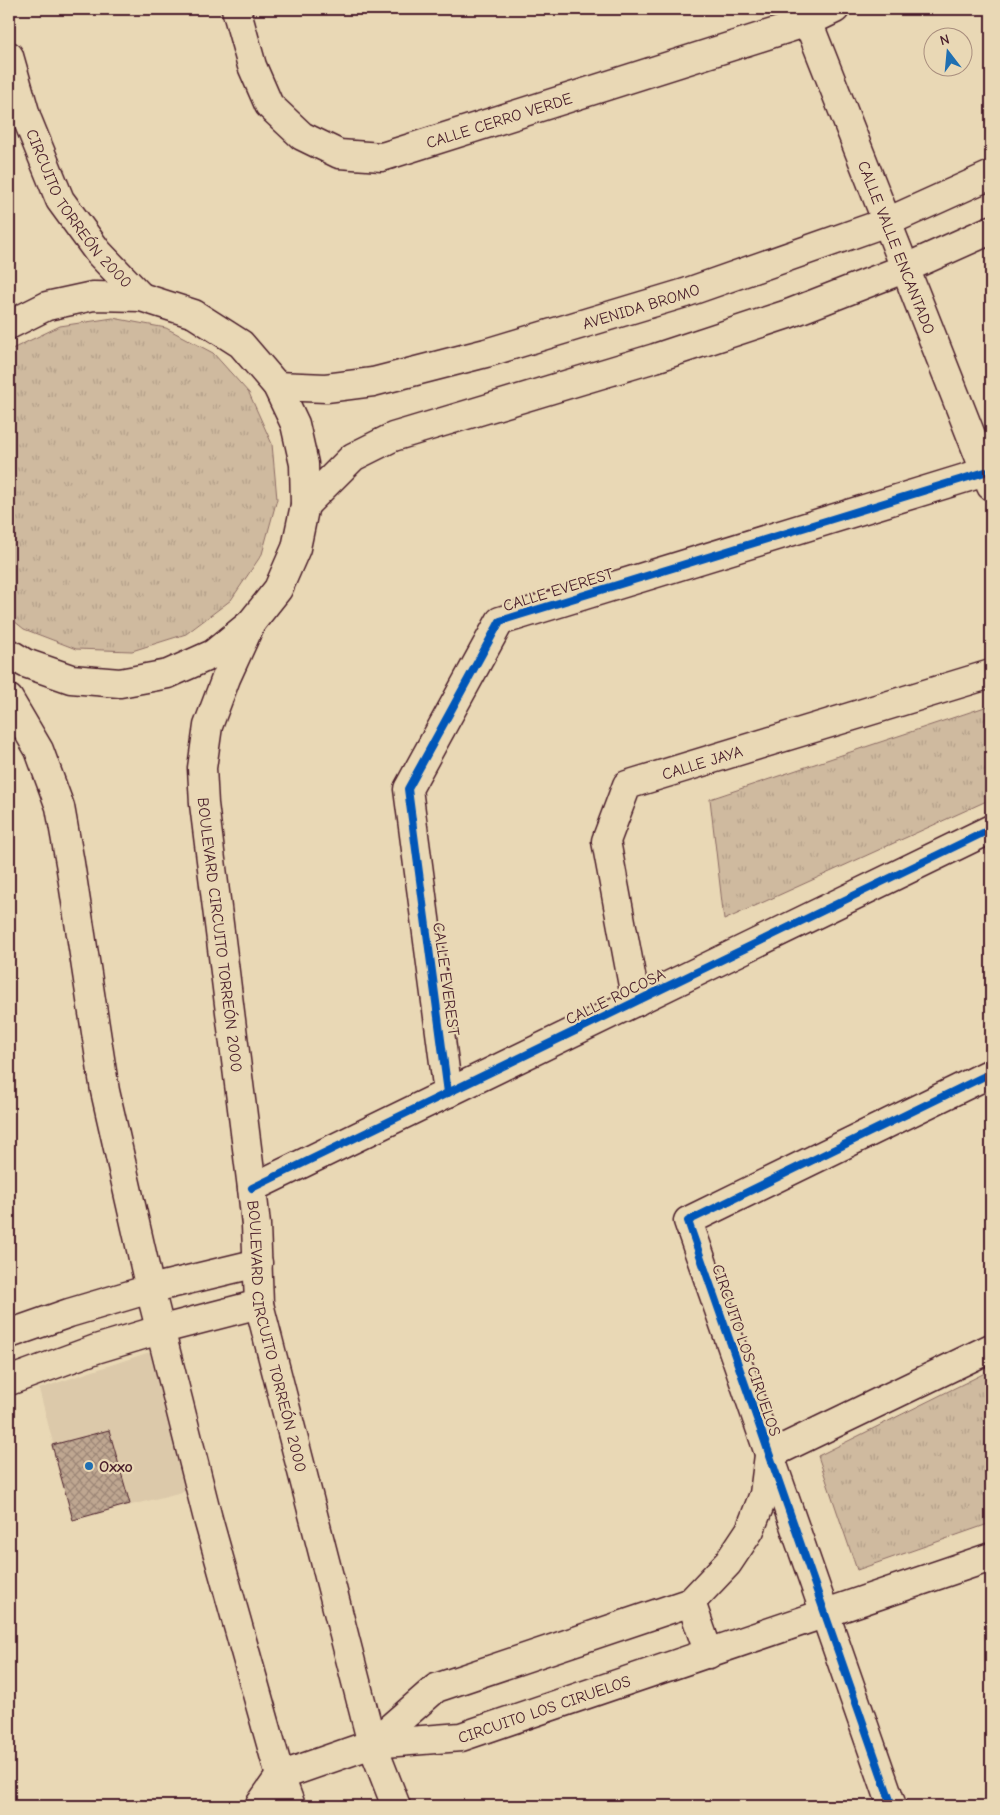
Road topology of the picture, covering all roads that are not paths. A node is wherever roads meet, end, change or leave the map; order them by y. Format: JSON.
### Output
{"nodes":[{"id":1,"x":236,"y":9,"type":"edge"},
{"id":2,"x":835,"y":9,"type":"edge"},
{"id":3,"x":805,"y":15,"type":"edge"},
{"id":4,"x":9,"y":56,"type":"edge"},
{"id":5,"x":991,"y":175,"type":"edge"},
{"id":6,"x":888,"y":222,"type":"junction"},
{"id":7,"x":991,"y":230,"type":"edge"},
{"id":8,"x":906,"y":268,"type":"junction"},
{"id":9,"x":141,"y":297,"type":"junction"},
{"id":10,"x":9,"y":325,"type":"edge"},
{"id":11,"x":276,"y":386,"type":"junction"},
{"id":12,"x":988,"y":479,"type":"edge"},
{"id":13,"x":305,"y":505,"type":"junction"},
{"id":14,"x":251,"y":624,"type":"junction"},
{"id":15,"x":9,"y":652,"type":"edge"},
{"id":16,"x":991,"y":674,"type":"edge"},
{"id":17,"x":9,"y":699,"type":"edge"},
{"id":18,"x":991,"y":829,"type":"edge"},
{"id":19,"x":636,"y":1002,"type":"junction"},
{"id":20,"x":991,"y":1073,"type":"edge"},
{"id":21,"x":448,"y":1093,"type":"junction"},
{"id":22,"x":252,"y":1188,"type":"junction"},
{"id":23,"x":258,"y":1263,"type":"junction"},
{"id":24,"x":150,"y":1290,"type":"junction"},
{"id":25,"x":259,"y":1304,"type":"junction"},
{"id":26,"x":159,"y":1330,"type":"junction"},
{"id":27,"x":9,"y":1334,"type":"edge"},
{"id":28,"x":991,"y":1348,"type":"edge"},
{"id":29,"x":9,"y":1381,"type":"edge"},
{"id":30,"x":770,"y":1455,"type":"junction"},
{"id":31,"x":991,"y":1557,"type":"edge"},
{"id":32,"x":691,"y":1602,"type":"junction"},
{"id":33,"x":825,"y":1614,"type":"junction"},
{"id":34,"x":709,"y":1654,"type":"junction"},
{"id":35,"x":372,"y":1744,"type":"junction"},
{"id":36,"x":280,"y":1776,"type":"junction"},
{"id":37,"x":259,"y":1806,"type":"edge"},
{"id":38,"x":291,"y":1806,"type":"edge"},
{"id":39,"x":396,"y":1806,"type":"edge"},
{"id":40,"x":892,"y":1806,"type":"edge"}],
"edges":[{"from":1,"to":3,"type":"street","name":"CALLE CERRO VERDE"},
{"from":2,"to":3,"type":"street","name":"CALLE CERRO VERDE"},
{"from":3,"to":6,"type":"street","name":"CALLE VALLE ENCANTADO"},
{"from":4,"to":9,"type":"street","name":"CIRCUITO TORREÓN 2000"},
{"from":5,"to":6,"type":"street","name":"AVENIDA BROMO"},
{"from":6,"to":8,"type":"street","name":"CALLE VALLE ENCANTADO"},
{"from":6,"to":11,"type":"street","name":"AVENIDA BROMO"},
{"from":7,"to":8,"type":"street"},
{"from":8,"to":12,"type":"street","name":"CALLE VALLE ENCANTADO"},
{"from":8,"to":13,"type":"street"},
{"from":9,"to":10,"type":"street"},
{"from":9,"to":11,"type":"street"},
{"from":11,"to":13,"type":"street"},
{"from":12,"to":21,"type":"street","name":"CALLE EVEREST"},
{"from":13,"to":14,"type":"street"},
{"from":14,"to":15,"type":"street"},
{"from":14,"to":22,"type":"street","name":"BOULEVARD CIRCUITO TORREÓN 2000"},
{"from":16,"to":19,"type":"street","name":"CALLE JAYA"},
{"from":17,"to":24,"type":"street"},
{"from":18,"to":19,"type":"street","name":"CALLE ROCOSA"},
{"from":19,"to":21,"type":"street","name":"CALLE ROCOSA"},
{"from":20,"to":30,"type":"street","name":"CIRCUITO LOS CIRUELOS"},
{"from":21,"to":22,"type":"street","name":"CALLE ROCOSA"},
{"from":22,"to":23,"type":"street","name":"BOULEVARD CIRCUITO TORREÓN 2000"},
{"from":23,"to":24,"type":"street"},
{"from":23,"to":25,"type":"street","name":"BOULEVARD CIRCUITO TORREÓN 2000"},
{"from":24,"to":26,"type":"street"},
{"from":24,"to":27,"type":"street"},
{"from":25,"to":26,"type":"street"},
{"from":25,"to":35,"type":"street","name":"BOULEVARD CIRCUITO TORREÓN 2000"},
{"from":26,"to":29,"type":"street"},
{"from":26,"to":36,"type":"street"},
{"from":28,"to":30,"type":"street","name":"CIRCUITO LOS CIRUELOS"},
{"from":30,"to":32,"type":"street","name":"CIRCUITO LOS CIRUELOS"},
{"from":30,"to":33,"type":"street","name":"CIRCUITO LOS CIRUELOS"},
{"from":31,"to":33,"type":"street","name":"CIRCUITO LOS CIRUELOS"},
{"from":32,"to":34,"type":"street"},
{"from":32,"to":35,"type":"street","name":"CIRCUITO LOS CIRUELOS"},
{"from":33,"to":34,"type":"street","name":"CIRCUITO LOS CIRUELOS"},
{"from":33,"to":40,"type":"street","name":"CIRCUITO LOS CIRUELOS"},
{"from":34,"to":35,"type":"street","name":"CIRCUITO LOS CIRUELOS"},
{"from":35,"to":36,"type":"street","name":"CIRCUITO LOS CIRUELOS"},
{"from":35,"to":39,"type":"street","name":"BOULEVARD CIRCUITO TORREÓN 2000"},
{"from":36,"to":37,"type":"street"},
{"from":36,"to":38,"type":"street"}]}
